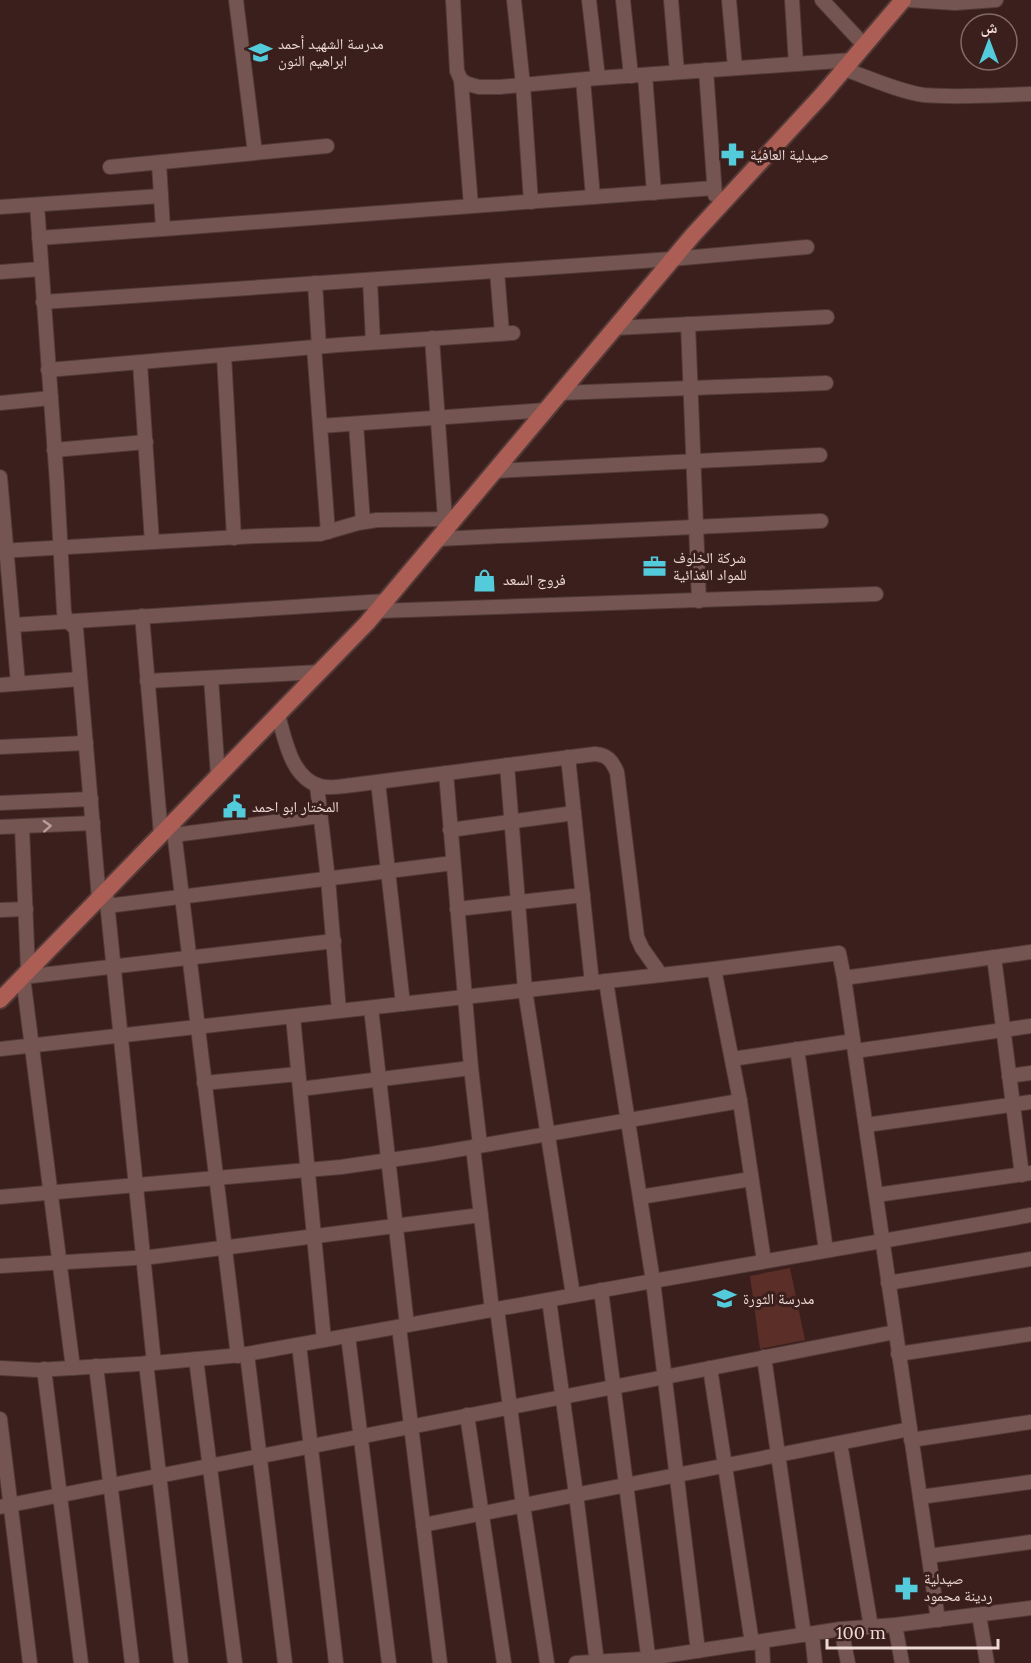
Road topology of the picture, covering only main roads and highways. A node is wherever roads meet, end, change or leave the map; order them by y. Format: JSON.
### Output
{"nodes":[{"id":1,"x":903,"y":0,"type":"edge"},
{"id":2,"x":3,"y":994,"type":"edge"}],
"edges":[{"from":1,"to":2,"type":"main road"}]}
